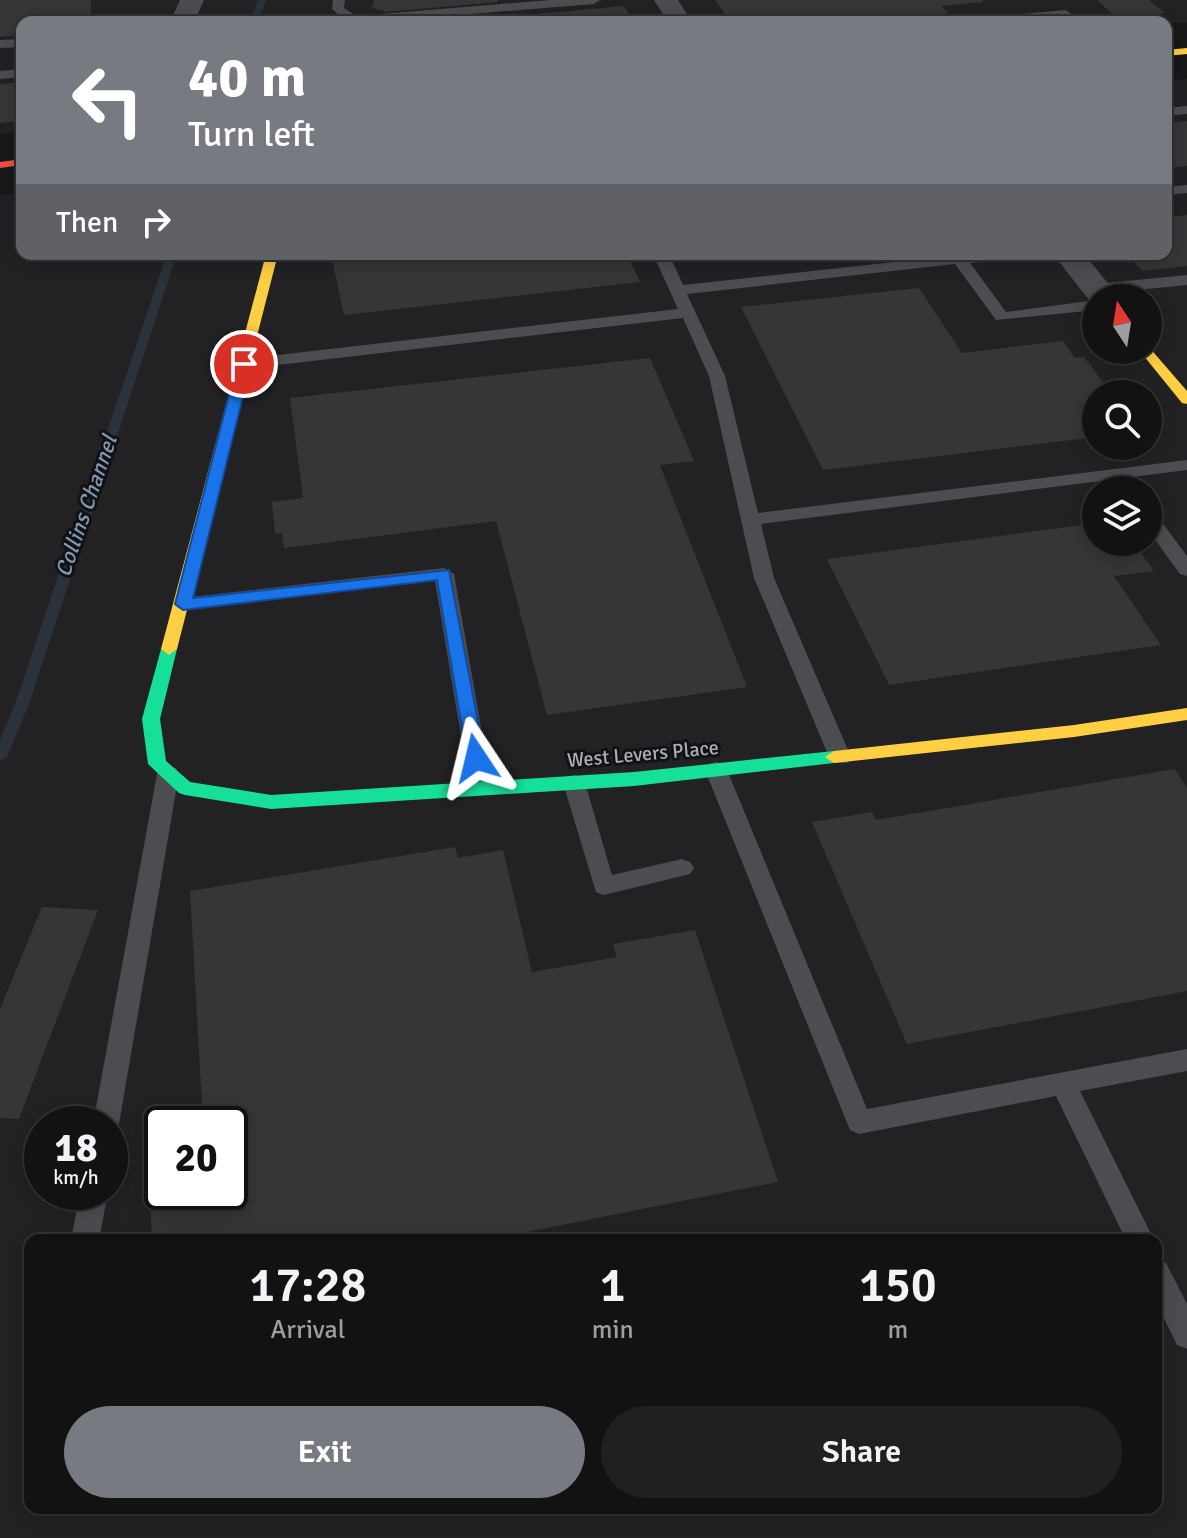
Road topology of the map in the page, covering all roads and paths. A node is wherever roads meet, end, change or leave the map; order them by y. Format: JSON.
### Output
{"nodes":[{"id":1,"x":339,"y":0,"type":"edge"},
{"id":2,"x":594,"y":0,"type":"edge"},
{"id":3,"x":562,"y":1,"type":"edge"},
{"id":4,"x":348,"y":16,"type":"edge"},
{"id":5,"x":397,"y":16,"type":"edge"},
{"id":6,"x":1044,"y":16,"type":"edge"},
{"id":7,"x":1068,"y":16,"type":"edge"},
{"id":8,"x":270,"y":260,"type":"edge"},
{"id":9,"x":664,"y":260,"type":"edge"},
{"id":10,"x":960,"y":260,"type":"joint"},
{"id":11,"x":1072,"y":260,"type":"edge"},
{"id":12,"x":1187,"y":280,"type":"edge"},
{"id":13,"x":1090,"y":284,"type":"edge"},
{"id":14,"x":1162,"y":285,"type":"edge"},
{"id":15,"x":677,"y":290,"type":"junction"},
{"id":16,"x":1082,"y":301,"type":"edge"},
{"id":17,"x":688,"y":313,"type":"junction"},
{"id":18,"x":244,"y":364,"type":"junction"},
{"id":19,"x":1157,"y":364,"type":"edge"},
{"id":20,"x":1187,"y":400,"type":"edge"},
{"id":21,"x":1187,"y":465,"type":"edge"},
{"id":22,"x":1117,"y":474,"type":"joint"},
{"id":23,"x":751,"y":520,"type":"junction"},
{"id":24,"x":1162,"y":536,"type":"edge"},
{"id":25,"x":1187,"y":570,"type":"edge"},
{"id":26,"x":183,"y":604,"type":"junction"},
{"id":27,"x":1187,"y":714,"type":"edge"},
{"id":28,"x":840,"y":757,"type":"junction"},
{"id":29,"x":716,"y":770,"type":"junction"},
{"id":30,"x":168,"y":774,"type":"junction"},
{"id":31,"x":574,"y":783,"type":"junction"},
{"id":32,"x":481,"y":789,"type":"junction"},
{"id":33,"x":682,"y":868,"type":"dead end"},
{"id":34,"x":1187,"y":1060,"type":"edge"},
{"id":35,"x":1064,"y":1085,"type":"junction"},
{"id":36,"x":109,"y":1106,"type":"edge"},
{"id":37,"x":91,"y":1210,"type":"edge"},
{"id":38,"x":86,"y":1234,"type":"edge"},
{"id":39,"x":1137,"y":1234,"type":"edge"},
{"id":40,"x":1162,"y":1284,"type":"edge"},
{"id":41,"x":1187,"y":1335,"type":"edge"}],
"edges":[{"from":1,"to":4,"type":"lane"},
{"from":2,"to":3,"type":"lane"},
{"from":3,"to":5,"type":"lane"},
{"from":6,"to":7,"type":"lane"},
{"from":8,"to":18,"type":"street"},
{"from":9,"to":15,"type":"lane"},
{"from":10,"to":15,"type":"lane"},
{"from":10,"to":16,"type":"lane"},
{"from":11,"to":13,"type":"street"},
{"from":12,"to":14,"type":"lane"},
{"from":15,"to":17,"type":"lane"},
{"from":17,"to":18,"type":"lane"},
{"from":17,"to":23,"type":"lane"},
{"from":18,"to":26,"type":"street"},
{"from":19,"to":20,"type":"street"},
{"from":21,"to":22,"type":"lane"},
{"from":22,"to":23,"type":"lane"},
{"from":23,"to":28,"type":"lane"},
{"from":24,"to":25,"type":"lane"},
{"from":26,"to":30,"type":"street"},
{"from":26,"to":32,"type":"lane"},
{"from":27,"to":28,"type":"street","name":"West Levers Place"},
{"from":28,"to":29,"type":"street","name":"West Levers Place"},
{"from":29,"to":31,"type":"street","name":"West Levers Place"},
{"from":29,"to":35,"type":"lane"},
{"from":30,"to":32,"type":"street","name":"West Levers Place"},
{"from":30,"to":36,"type":"lane"},
{"from":31,"to":32,"type":"street","name":"West Levers Place"},
{"from":31,"to":33,"type":"lane"},
{"from":34,"to":35,"type":"lane"},
{"from":35,"to":39,"type":"lane"},
{"from":37,"to":38,"type":"lane"},
{"from":40,"to":41,"type":"lane"}]}
